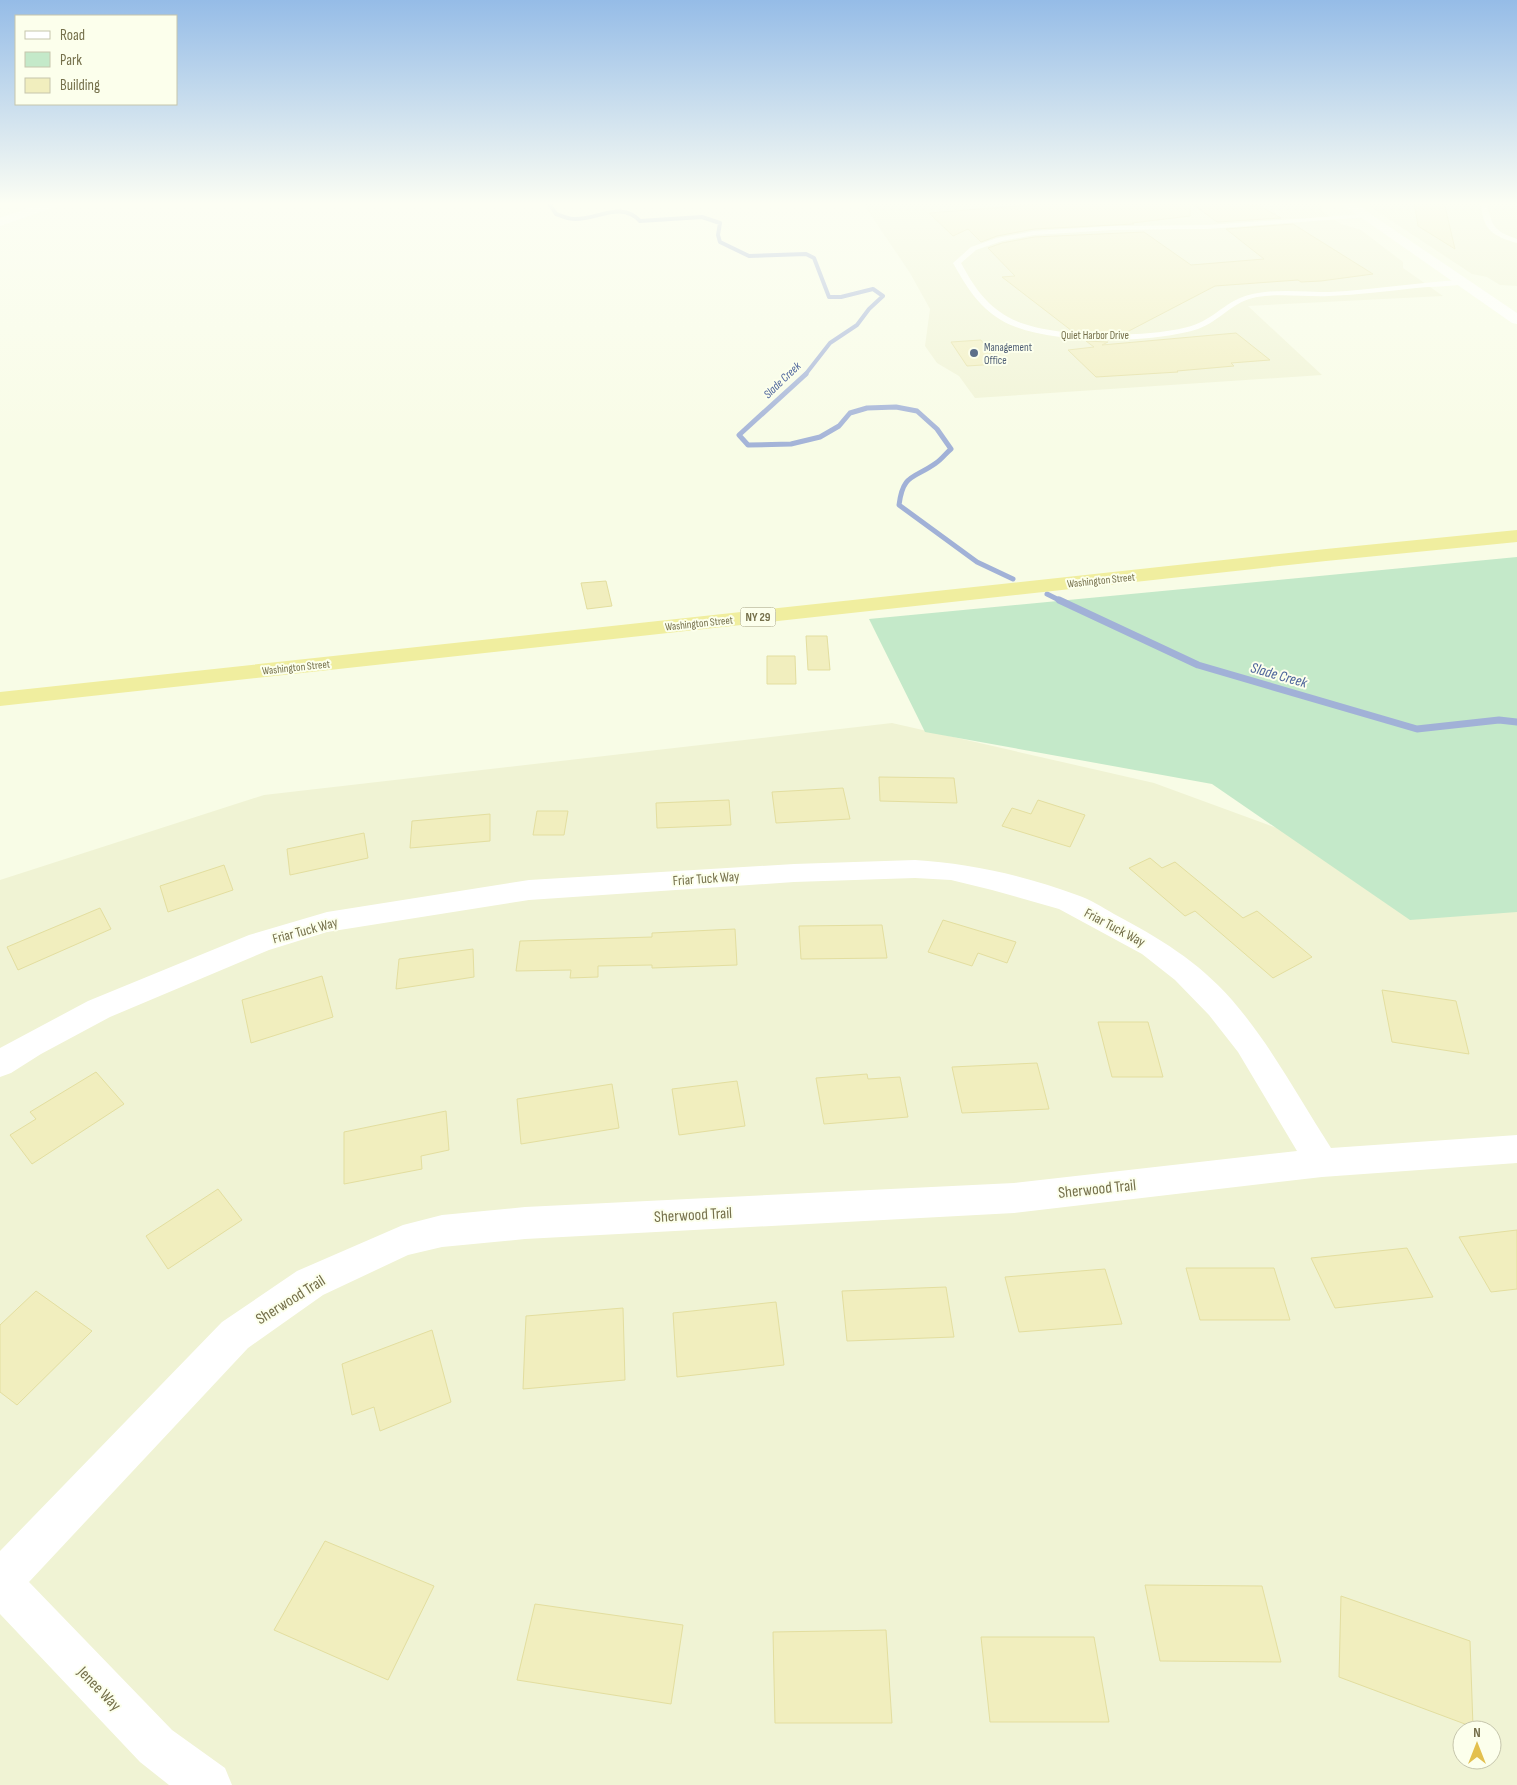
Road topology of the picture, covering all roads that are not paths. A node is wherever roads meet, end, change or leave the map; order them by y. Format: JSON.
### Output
{"nodes":[{"id":1,"x":969,"y":285,"type":"edge"},
{"id":2,"x":1426,"y":285,"type":"edge"},
{"id":3,"x":1467,"y":285,"type":"edge"},
{"id":4,"x":1517,"y":320,"type":"edge"},
{"id":5,"x":1517,"y":536,"type":"edge"},
{"id":6,"x":0,"y":699,"type":"edge"},
{"id":7,"x":0,"y":1064,"type":"edge"},
{"id":8,"x":1517,"y":1149,"type":"edge"},
{"id":9,"x":1322,"y":1163,"type":"junction"},
{"id":10,"x":0,"y":1582,"type":"edge"},
{"id":11,"x":208,"y":1785,"type":"edge"}],
"edges":[{"from":1,"to":2,"type":"lane","name":"Quiet Harbor Drive"},
{"from":3,"to":4,"type":"street"},
{"from":5,"to":6,"type":"highway","name":"Washington Street","number":"NY 29"},
{"from":7,"to":9,"type":"street","name":"Friar Tuck Way"},
{"from":8,"to":9,"type":"street","name":"Sherwood Trail"},
{"from":9,"to":10,"type":"street","name":"Sherwood Trail"},
{"from":10,"to":11,"type":"street","name":"Jenee Way"}]}
